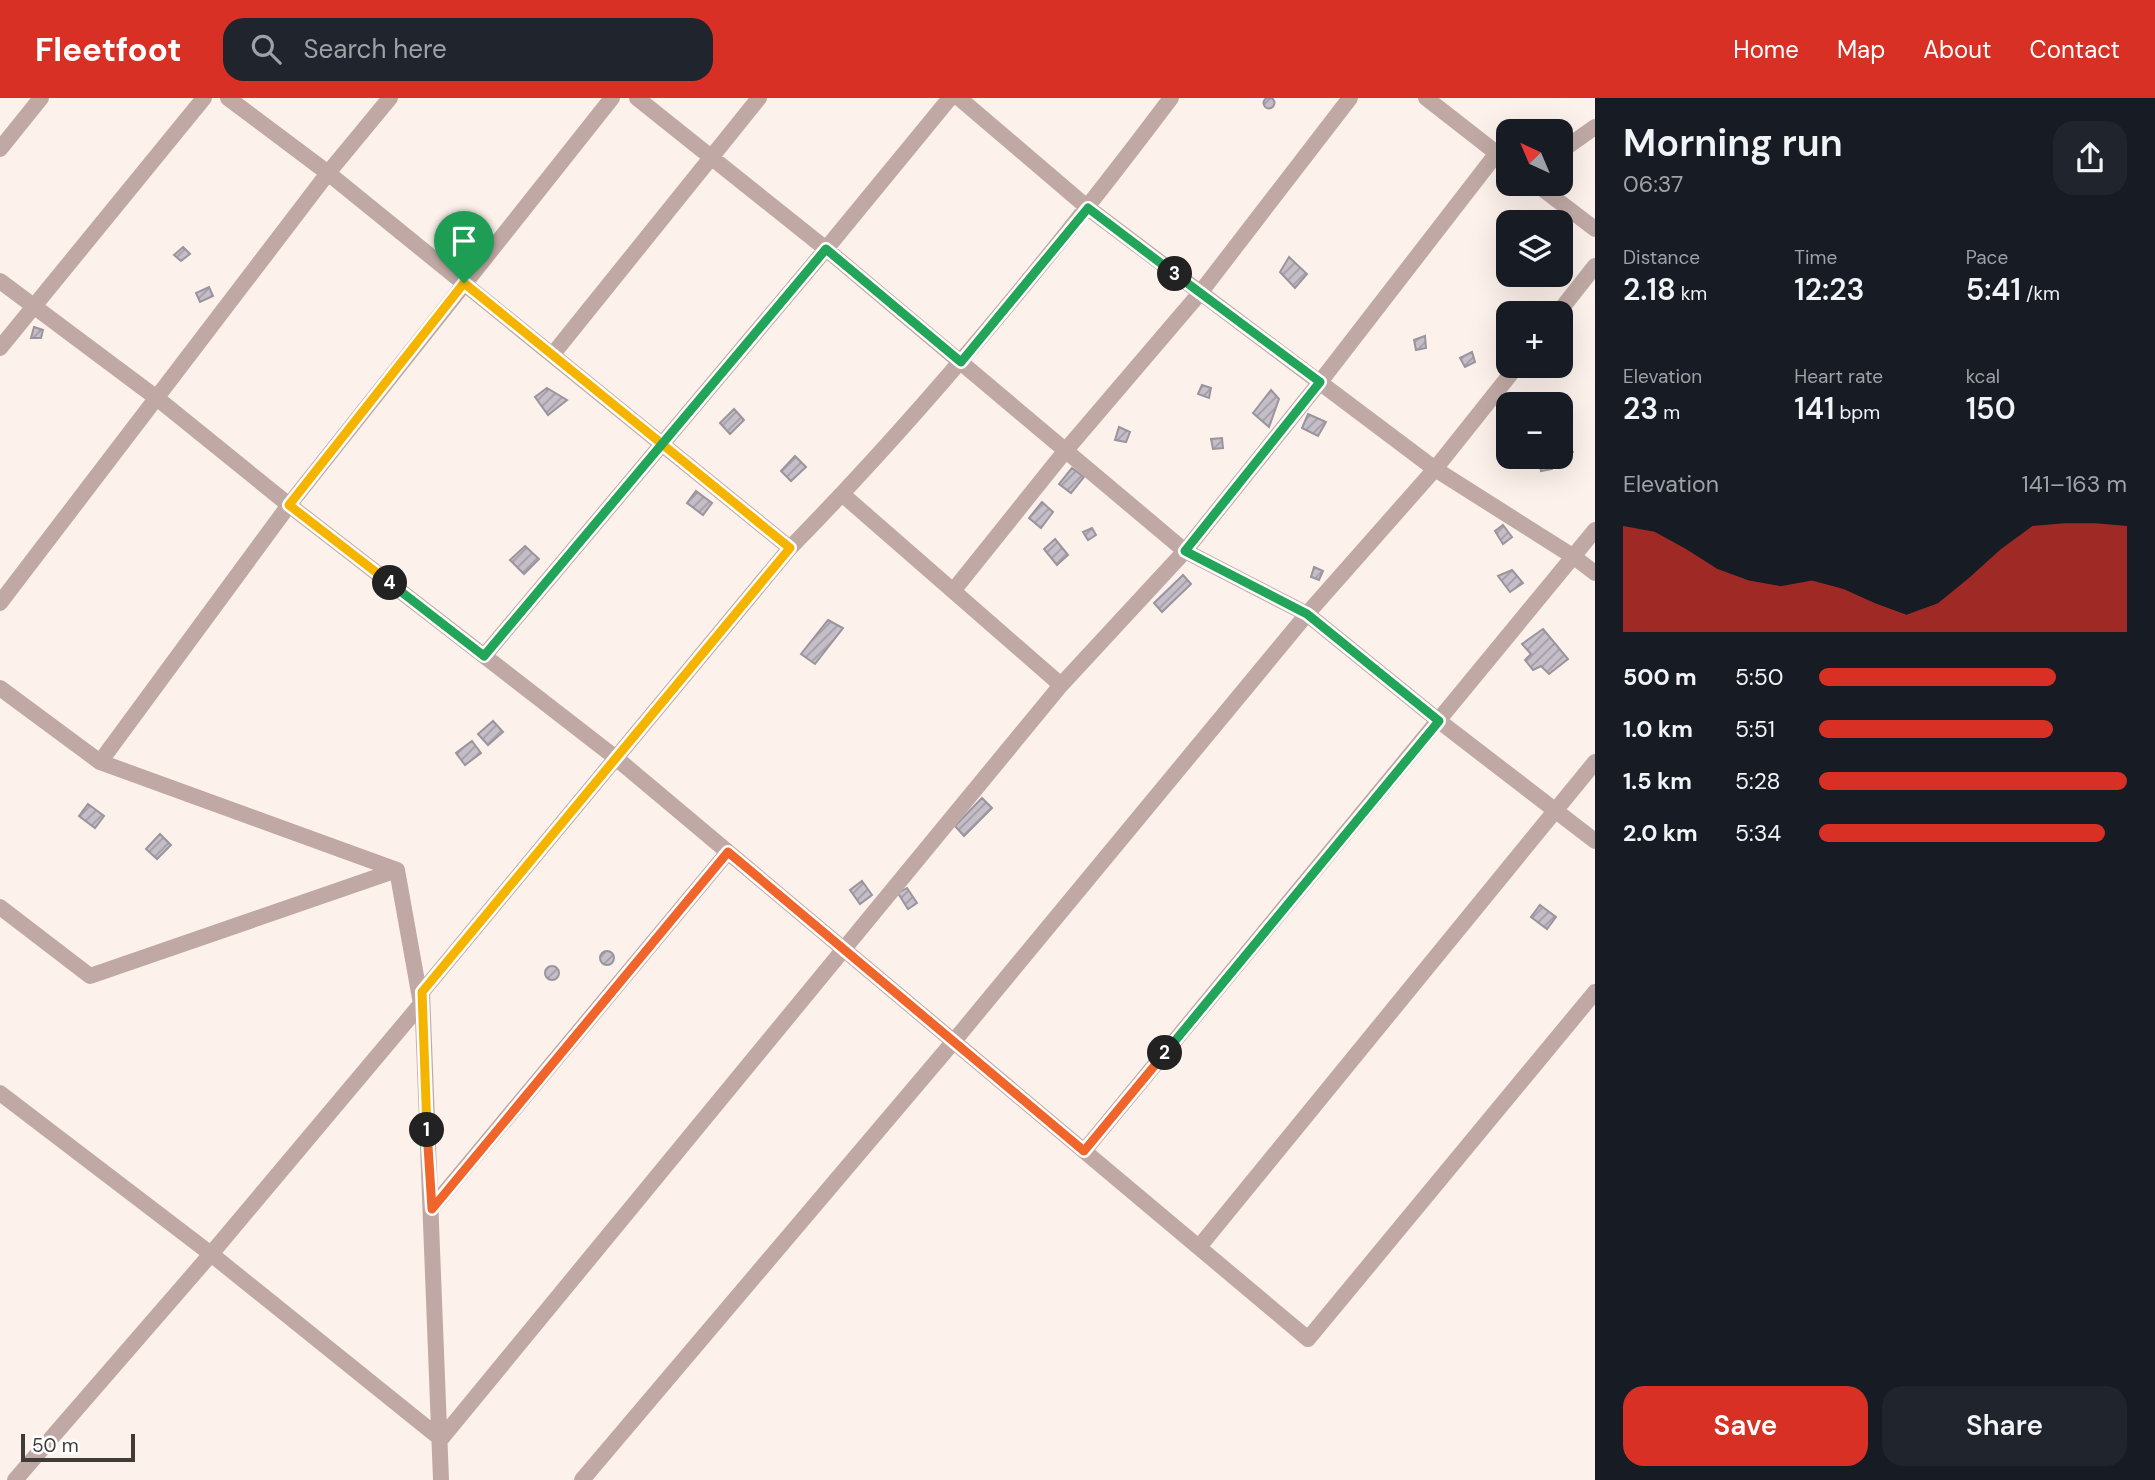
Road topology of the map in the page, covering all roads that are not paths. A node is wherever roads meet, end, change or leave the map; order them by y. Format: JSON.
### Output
{"nodes":[{"id":1,"x":41,"y":98,"type":"edge"},
{"id":2,"x":204,"y":98,"type":"edge"},
{"id":3,"x":228,"y":98,"type":"edge"},
{"id":4,"x":390,"y":98,"type":"edge"},
{"id":5,"x":612,"y":98,"type":"edge"},
{"id":6,"x":637,"y":98,"type":"edge"},
{"id":7,"x":759,"y":98,"type":"edge"},
{"id":8,"x":950,"y":98,"type":"edge"},
{"id":9,"x":959,"y":98,"type":"edge"},
{"id":10,"x":1171,"y":98,"type":"edge"},
{"id":11,"x":1350,"y":98,"type":"edge"},
{"id":12,"x":1434,"y":100,"type":"edge"},
{"id":13,"x":1595,"y":127,"type":"edge"},
{"id":14,"x":1573,"y":143,"type":"edge"},
{"id":15,"x":0,"y":149,"type":"edge"},
{"id":16,"x":1496,"y":152,"type":"edge"},
{"id":17,"x":711,"y":157,"type":"junction"},
{"id":18,"x":1496,"y":167,"type":"edge"},
{"id":19,"x":328,"y":173,"type":"junction"},
{"id":20,"x":1552,"y":196,"type":"edge"},
{"id":21,"x":1088,"y":208,"type":"junction"},
{"id":22,"x":1595,"y":229,"type":"edge"},
{"id":23,"x":826,"y":249,"type":"junction"},
{"id":24,"x":1595,"y":266,"type":"edge"},
{"id":25,"x":0,"y":281,"type":"edge"},
{"id":26,"x":464,"y":283,"type":"junction"},
{"id":27,"x":1200,"y":293,"type":"junction"},
{"id":28,"x":1567,"y":301,"type":"edge"},
{"id":29,"x":33,"y":307,"type":"junction"},
{"id":30,"x":0,"y":348,"type":"edge"},
{"id":31,"x":552,"y":354,"type":"junction"},
{"id":32,"x":961,"y":362,"type":"junction"},
{"id":33,"x":1507,"y":378,"type":"edge"},
{"id":34,"x":1320,"y":382,"type":"junction"},
{"id":35,"x":158,"y":398,"type":"junction"},
{"id":36,"x":662,"y":445,"type":"junction"},
{"id":37,"x":1066,"y":450,"type":"junction"},
{"id":38,"x":1435,"y":469,"type":"junction"},
{"id":39,"x":842,"y":494,"type":"junction"},
{"id":40,"x":289,"y":505,"type":"junction"},
{"id":41,"x":1595,"y":530,"type":"edge"},
{"id":42,"x":790,"y":548,"type":"junction"},
{"id":43,"x":1185,"y":551,"type":"junction"},
{"id":44,"x":1574,"y":557,"type":"junction"},
{"id":45,"x":1595,"y":573,"type":"edge"},
{"id":46,"x":953,"y":592,"type":"junction"},
{"id":47,"x":0,"y":603,"type":"edge"},
{"id":48,"x":1307,"y":614,"type":"junction"},
{"id":49,"x":484,"y":656,"type":"junction"},
{"id":50,"x":1060,"y":685,"type":"junction"},
{"id":51,"x":0,"y":688,"type":"edge"},
{"id":52,"x":1439,"y":721,"type":"junction"},
{"id":53,"x":616,"y":758,"type":"junction"},
{"id":54,"x":100,"y":762,"type":"junction"},
{"id":55,"x":1595,"y":762,"type":"edge"},
{"id":56,"x":1556,"y":810,"type":"junction"},
{"id":57,"x":1595,"y":841,"type":"edge"},
{"id":58,"x":728,"y":852,"type":"junction"},
{"id":59,"x":397,"y":870,"type":"junction"},
{"id":60,"x":0,"y":907,"type":"edge"},
{"id":61,"x":844,"y":948,"type":"junction"},
{"id":62,"x":1595,"y":992,"type":"edge"},
{"id":63,"x":421,"y":1004,"type":"junction"},
{"id":64,"x":954,"y":1041,"type":"junction"},
{"id":65,"x":0,"y":1093,"type":"edge"},
{"id":66,"x":1084,"y":1151,"type":"junction"},
{"id":67,"x":432,"y":1209,"type":"junction"},
{"id":68,"x":1199,"y":1247,"type":"junction"},
{"id":69,"x":211,"y":1254,"type":"junction"},
{"id":70,"x":441,"y":1439,"type":"junction"},
{"id":71,"x":15,"y":1480,"type":"edge"},
{"id":72,"x":442,"y":1480,"type":"edge"},
{"id":73,"x":582,"y":1480,"type":"edge"}],
"edges":[{"from":1,"to":15,"type":"street"},
{"from":2,"to":29,"type":"street"},
{"from":3,"to":19,"type":"street"},
{"from":4,"to":19,"type":"street"},
{"from":5,"to":26,"type":"street"},
{"from":6,"to":17,"type":"street"},
{"from":7,"to":17,"type":"street"},
{"from":8,"to":23,"type":"street"},
{"from":9,"to":21,"type":"street"},
{"from":10,"to":21,"type":"street"},
{"from":11,"to":27,"type":"street"},
{"from":12,"to":16,"type":"street"},
{"from":13,"to":14,"type":"street"},
{"from":17,"to":23,"type":"street"},
{"from":17,"to":31,"type":"street"},
{"from":18,"to":34,"type":"street"},
{"from":19,"to":26,"type":"street"},
{"from":19,"to":35,"type":"street"},
{"from":20,"to":22,"type":"street"},
{"from":21,"to":27,"type":"street"},
{"from":21,"to":32,"type":"street"},
{"from":23,"to":32,"type":"street"},
{"from":23,"to":36,"type":"street"},
{"from":24,"to":28,"type":"street"},
{"from":25,"to":29,"type":"street"},
{"from":26,"to":31,"type":"street"},
{"from":26,"to":40,"type":"street"},
{"from":27,"to":34,"type":"street"},
{"from":27,"to":37,"type":"street"},
{"from":29,"to":30,"type":"street"},
{"from":29,"to":35,"type":"street"},
{"from":31,"to":36,"type":"street"},
{"from":32,"to":37,"type":"street"},
{"from":32,"to":39,"type":"street"},
{"from":33,"to":38,"type":"street"},
{"from":34,"to":38,"type":"street"},
{"from":34,"to":43,"type":"street"},
{"from":35,"to":40,"type":"street"},
{"from":35,"to":47,"type":"street"},
{"from":36,"to":42,"type":"street"},
{"from":36,"to":49,"type":"street"},
{"from":37,"to":43,"type":"street"},
{"from":37,"to":46,"type":"street"},
{"from":38,"to":44,"type":"street"},
{"from":38,"to":48,"type":"street"},
{"from":39,"to":42,"type":"street"},
{"from":39,"to":46,"type":"street"},
{"from":40,"to":49,"type":"street"},
{"from":40,"to":54,"type":"street"},
{"from":41,"to":44,"type":"street"},
{"from":42,"to":53,"type":"street"},
{"from":43,"to":48,"type":"street"},
{"from":43,"to":50,"type":"street"},
{"from":44,"to":45,"type":"street"},
{"from":44,"to":52,"type":"street"},
{"from":46,"to":50,"type":"street"},
{"from":48,"to":52,"type":"street"},
{"from":48,"to":64,"type":"street"},
{"from":49,"to":53,"type":"street"},
{"from":50,"to":61,"type":"street"},
{"from":51,"to":54,"type":"street"},
{"from":52,"to":56,"type":"street"},
{"from":52,"to":66,"type":"street"},
{"from":53,"to":58,"type":"street"},
{"from":53,"to":63,"type":"street"},
{"from":54,"to":59,"type":"street"},
{"from":55,"to":56,"type":"street"},
{"from":56,"to":57,"type":"street"},
{"from":56,"to":68,"type":"street"},
{"from":58,"to":61,"type":"street"},
{"from":58,"to":67,"type":"street"},
{"from":59,"to":60,"type":"street"},
{"from":59,"to":63,"type":"street"},
{"from":61,"to":64,"type":"street"},
{"from":61,"to":70,"type":"street"},
{"from":62,"to":68,"type":"street"},
{"from":63,"to":67,"type":"street"},
{"from":63,"to":69,"type":"street"},
{"from":64,"to":66,"type":"street"},
{"from":64,"to":73,"type":"street"},
{"from":65,"to":69,"type":"street"},
{"from":66,"to":68,"type":"street"},
{"from":67,"to":70,"type":"street"},
{"from":69,"to":70,"type":"street"},
{"from":69,"to":71,"type":"street"},
{"from":70,"to":72,"type":"street"}]}
